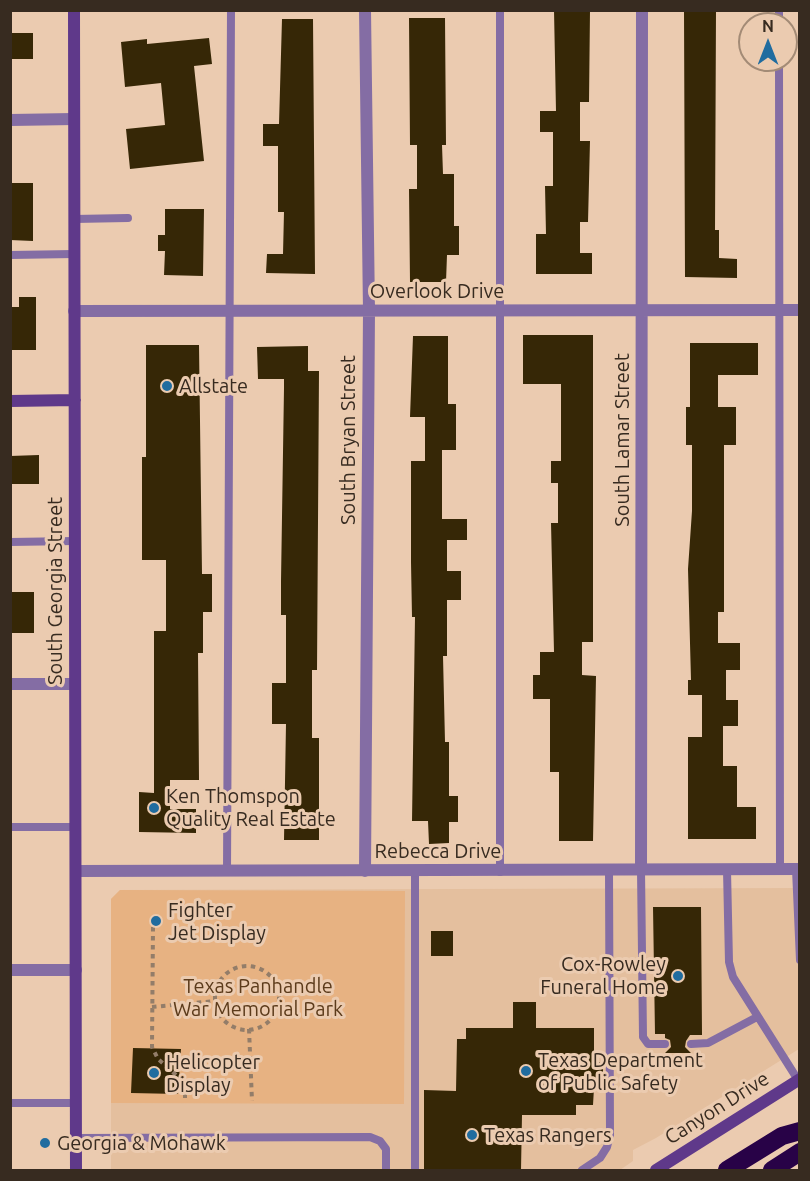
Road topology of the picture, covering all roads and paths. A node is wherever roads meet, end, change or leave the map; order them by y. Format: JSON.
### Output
{"nodes":[{"id":1,"x":74,"y":10,"type":"edge"},
{"id":2,"x":231,"y":10,"type":"edge"},
{"id":3,"x":365,"y":10,"type":"edge"},
{"id":4,"x":500,"y":10,"type":"edge"},
{"id":5,"x":642,"y":10,"type":"edge"},
{"id":6,"x":779,"y":72,"type":"edge"},
{"id":7,"x":74,"y":119,"type":"junction"},
{"id":8,"x":10,"y":120,"type":"edge"},
{"id":9,"x":128,"y":218,"type":"dead end"},
{"id":10,"x":74,"y":219,"type":"junction"},
{"id":11,"x":74,"y":254,"type":"junction"},
{"id":12,"x":10,"y":255,"type":"edge"},
{"id":13,"x":500,"y":310,"type":"junction"},
{"id":14,"x":641,"y":310,"type":"junction"},
{"id":15,"x":780,"y":310,"type":"junction"},
{"id":16,"x":800,"y":310,"type":"edge"},
{"id":17,"x":74,"y":311,"type":"junction"},
{"id":18,"x":231,"y":311,"type":"junction"},
{"id":19,"x":369,"y":311,"type":"junction"},
{"id":20,"x":75,"y":400,"type":"junction"},
{"id":21,"x":10,"y":401,"type":"edge"},
{"id":22,"x":75,"y":541,"type":"junction"},
{"id":23,"x":10,"y":542,"type":"edge"},
{"id":24,"x":10,"y":684,"type":"edge"},
{"id":25,"x":75,"y":684,"type":"junction"},
{"id":26,"x":10,"y":827,"type":"edge"},
{"id":27,"x":76,"y":827,"type":"junction"},
{"id":28,"x":780,"y":869,"type":"junction"},
{"id":29,"x":798,"y":869,"type":"edge"},
{"id":30,"x":641,"y":870,"type":"junction"},
{"id":31,"x":727,"y":870,"type":"junction"},
{"id":32,"x":76,"y":871,"type":"junction"},
{"id":33,"x":227,"y":871,"type":"junction"},
{"id":34,"x":365,"y":871,"type":"junction"},
{"id":35,"x":415,"y":871,"type":"junction"},
{"id":36,"x":609,"y":871,"type":"junction"},
{"id":37,"x":500,"y":872,"type":"junction"},
{"id":38,"x":153,"y":927,"type":"dead end"},
{"id":39,"x":800,"y":960,"type":"edge"},
{"id":40,"x":10,"y":970,"type":"edge"},
{"id":41,"x":76,"y":970,"type":"junction"},
{"id":42,"x":215,"y":1001,"type":"junction"},
{"id":43,"x":152,"y":1007,"type":"junction"},
{"id":44,"x":757,"y":1017,"type":"junction"},
{"id":45,"x":249,"y":1029,"type":"junction"},
{"id":46,"x":665,"y":1044,"type":"dead end"},
{"id":47,"x":691,"y":1044,"type":"dead end"},
{"id":48,"x":799,"y":1080,"type":"edge"},
{"id":49,"x":252,"y":1101,"type":"dead end"},
{"id":50,"x":76,"y":1102,"type":"junction"},
{"id":51,"x":185,"y":1102,"type":"dead end"},
{"id":52,"x":10,"y":1103,"type":"edge"},
{"id":53,"x":800,"y":1131,"type":"edge"},
{"id":54,"x":76,"y":1138,"type":"junction"},
{"id":55,"x":800,"y":1152,"type":"edge"},
{"id":56,"x":76,"y":1170,"type":"edge"},
{"id":57,"x":386,"y":1170,"type":"edge"},
{"id":58,"x":415,"y":1170,"type":"edge"},
{"id":59,"x":582,"y":1170,"type":"edge"},
{"id":60,"x":656,"y":1170,"type":"edge"},
{"id":61,"x":726,"y":1170,"type":"edge"},
{"id":62,"x":772,"y":1170,"type":"edge"}],
"edges":[{"from":1,"to":7,"type":"main road","name":"South Georgia Street"},
{"from":2,"to":18,"type":"lane"},
{"from":3,"to":19,"type":"street","name":"South Bryan Street"},
{"from":4,"to":13,"type":"lane"},
{"from":5,"to":14,"type":"street","name":"South Lamar Street"},
{"from":6,"to":15,"type":"lane"},
{"from":7,"to":8,"type":"street"},
{"from":7,"to":10,"type":"main road","name":"South Georgia Street"},
{"from":9,"to":10,"type":"lane"},
{"from":10,"to":11,"type":"main road","name":"South Georgia Street"},
{"from":11,"to":12,"type":"lane"},
{"from":11,"to":17,"type":"main road","name":"South Georgia Street"},
{"from":13,"to":14,"type":"street","name":"Overlook Drive"},
{"from":13,"to":19,"type":"street","name":"Overlook Drive"},
{"from":13,"to":37,"type":"lane"},
{"from":14,"to":15,"type":"street","name":"Overlook Drive"},
{"from":14,"to":30,"type":"street","name":"South Lamar Street"},
{"from":15,"to":16,"type":"street","name":"Overlook Drive"},
{"from":15,"to":28,"type":"lane"},
{"from":17,"to":18,"type":"street","name":"Overlook Drive"},
{"from":17,"to":20,"type":"main road","name":"South Georgia Street"},
{"from":18,"to":19,"type":"street","name":"Overlook Drive"},
{"from":18,"to":33,"type":"lane"},
{"from":19,"to":34,"type":"street","name":"South Bryan Street"},
{"from":20,"to":21,"type":"main road"},
{"from":20,"to":22,"type":"main road","name":"South Georgia Street"},
{"from":22,"to":23,"type":"lane"},
{"from":22,"to":25,"type":"main road","name":"South Georgia Street"},
{"from":24,"to":25,"type":"street"},
{"from":25,"to":27,"type":"main road","name":"South Georgia Street"},
{"from":26,"to":27,"type":"lane"},
{"from":27,"to":32,"type":"main road","name":"South Georgia Street"},
{"from":28,"to":29,"type":"street","name":"Rebecca Drive"},
{"from":28,"to":31,"type":"street","name":"Rebecca Drive"},
{"from":29,"to":39,"type":"lane"},
{"from":30,"to":31,"type":"street","name":"Rebecca Drive"},
{"from":30,"to":36,"type":"street","name":"Rebecca Drive"},
{"from":30,"to":46,"type":"lane"},
{"from":31,"to":44,"type":"lane"},
{"from":32,"to":33,"type":"street","name":"Rebecca Drive"},
{"from":32,"to":41,"type":"main road","name":"South Georgia Street"},
{"from":33,"to":34,"type":"street","name":"Rebecca Drive"},
{"from":34,"to":35,"type":"street","name":"Rebecca Drive"},
{"from":35,"to":37,"type":"street","name":"Rebecca Drive"},
{"from":35,"to":58,"type":"lane"},
{"from":36,"to":37,"type":"street","name":"Rebecca Drive"},
{"from":36,"to":59,"type":"lane"},
{"from":38,"to":43,"type":"path"},
{"from":40,"to":41,"type":"street"},
{"from":41,"to":50,"type":"main road","name":"South Georgia Street"},
{"from":42,"to":43,"type":"path"},
{"from":42,"to":45,"type":"path"},
{"from":42,"to":45,"type":"path"},
{"from":43,"to":51,"type":"path"},
{"from":44,"to":47,"type":"lane"},
{"from":44,"to":48,"type":"lane"},
{"from":45,"to":49,"type":"path"},
{"from":48,"to":60,"type":"main road","name":"Canyon Drive"},
{"from":50,"to":52,"type":"lane"},
{"from":50,"to":54,"type":"main road","name":"South Georgia Street"},
{"from":53,"to":61,"type":"highway"},
{"from":54,"to":56,"type":"main road","name":"South Georgia Street"},
{"from":54,"to":57,"type":"lane"},
{"from":55,"to":62,"type":"highway"}]}
